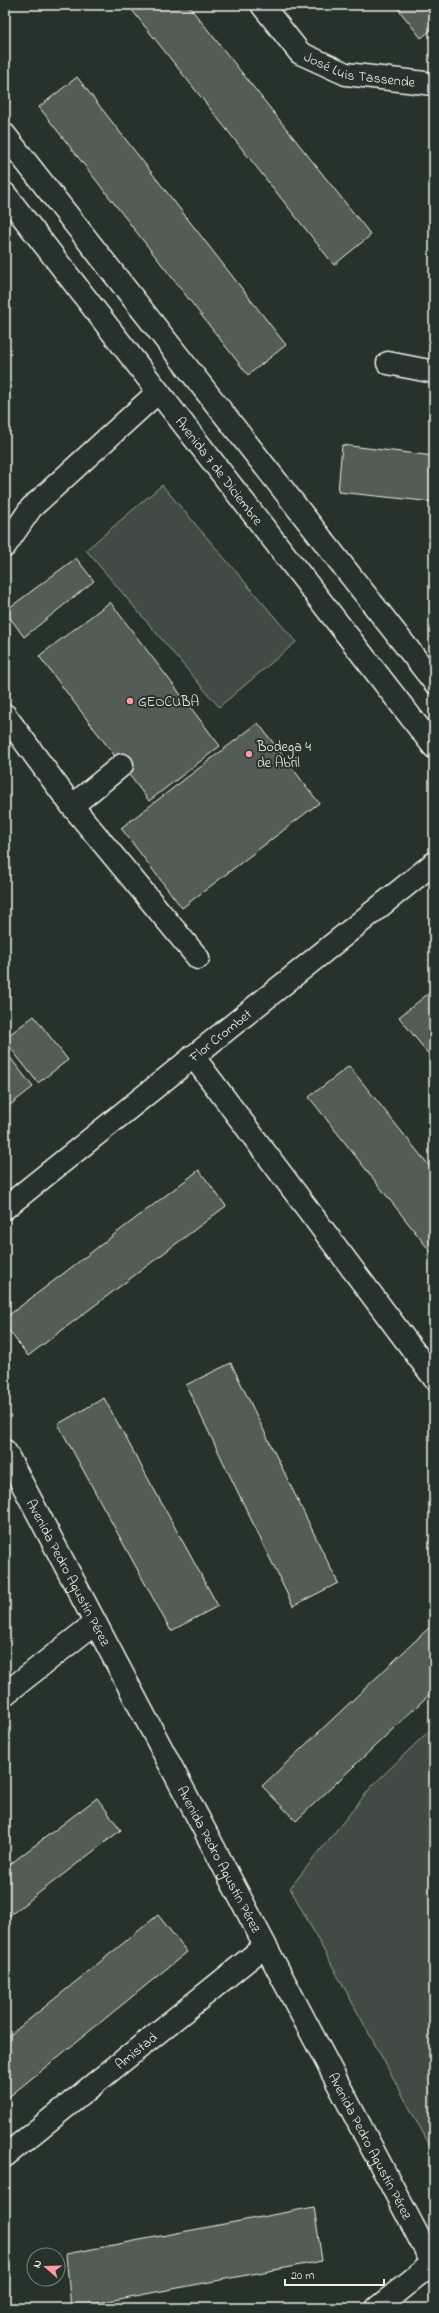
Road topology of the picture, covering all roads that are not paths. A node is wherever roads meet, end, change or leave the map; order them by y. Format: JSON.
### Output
{"nodes":[{"id":1,"x":262,"y":5,"type":"edge"},
{"id":2,"x":434,"y":84,"type":"edge"},
{"id":3,"x":5,"y":135,"type":"edge"},
{"id":4,"x":5,"y":194,"type":"edge"},
{"id":5,"x":388,"y":363,"type":"dead end"},
{"id":6,"x":434,"y":372,"type":"edge"},
{"id":7,"x":158,"y":392,"type":"junction"},
{"id":8,"x":5,"y":546,"type":"edge"},
{"id":9,"x":434,"y":682,"type":"edge"},
{"id":10,"x":5,"y":715,"type":"edge"},
{"id":11,"x":434,"y":747,"type":"edge"},
{"id":12,"x":122,"y":765,"type":"dead end"},
{"id":13,"x":72,"y":806,"type":"junction"},
{"id":14,"x":434,"y":862,"type":"edge"},
{"id":15,"x":198,"y":958,"type":"dead end"},
{"id":16,"x":193,"y":1056,"type":"junction"},
{"id":17,"x":5,"y":1208,"type":"edge"},
{"id":18,"x":434,"y":1378,"type":"edge"},
{"id":19,"x":5,"y":1451,"type":"edge"},
{"id":20,"x":95,"y":1623,"type":"junction"},
{"id":21,"x":5,"y":1694,"type":"edge"},
{"id":22,"x":266,"y":1946,"type":"junction"},
{"id":23,"x":5,"y":2156,"type":"edge"},
{"id":24,"x":433,"y":2264,"type":"edge"},
{"id":25,"x":377,"y":2308,"type":"edge"}],
"edges":[{"from":1,"to":2,"type":"street","name":"José Luis Tassende"},
{"from":3,"to":9,"type":"street"},
{"from":4,"to":7,"type":"street","name":"Avenida 7 de Diciembre"},
{"from":5,"to":6,"type":"street"},
{"from":7,"to":8,"type":"street"},
{"from":7,"to":11,"type":"street","name":"Avenida 7 de Diciembre"},
{"from":10,"to":13,"type":"street"},
{"from":12,"to":13,"type":"street"},
{"from":13,"to":15,"type":"street"},
{"from":14,"to":16,"type":"street","name":"Flor Crombet"},
{"from":16,"to":17,"type":"street","name":"Flor Crombet"},
{"from":16,"to":18,"type":"street"},
{"from":19,"to":20,"type":"street","name":"Avenida Pedro Agustín Pérez"},
{"from":20,"to":21,"type":"street"},
{"from":20,"to":22,"type":"street","name":"Avenida Pedro Agustín Pérez"},
{"from":22,"to":23,"type":"street","name":"Amistad"},
{"from":22,"to":24,"type":"street","name":"Avenida Pedro Agustín Pérez"},
{"from":24,"to":25,"type":"street"}]}
